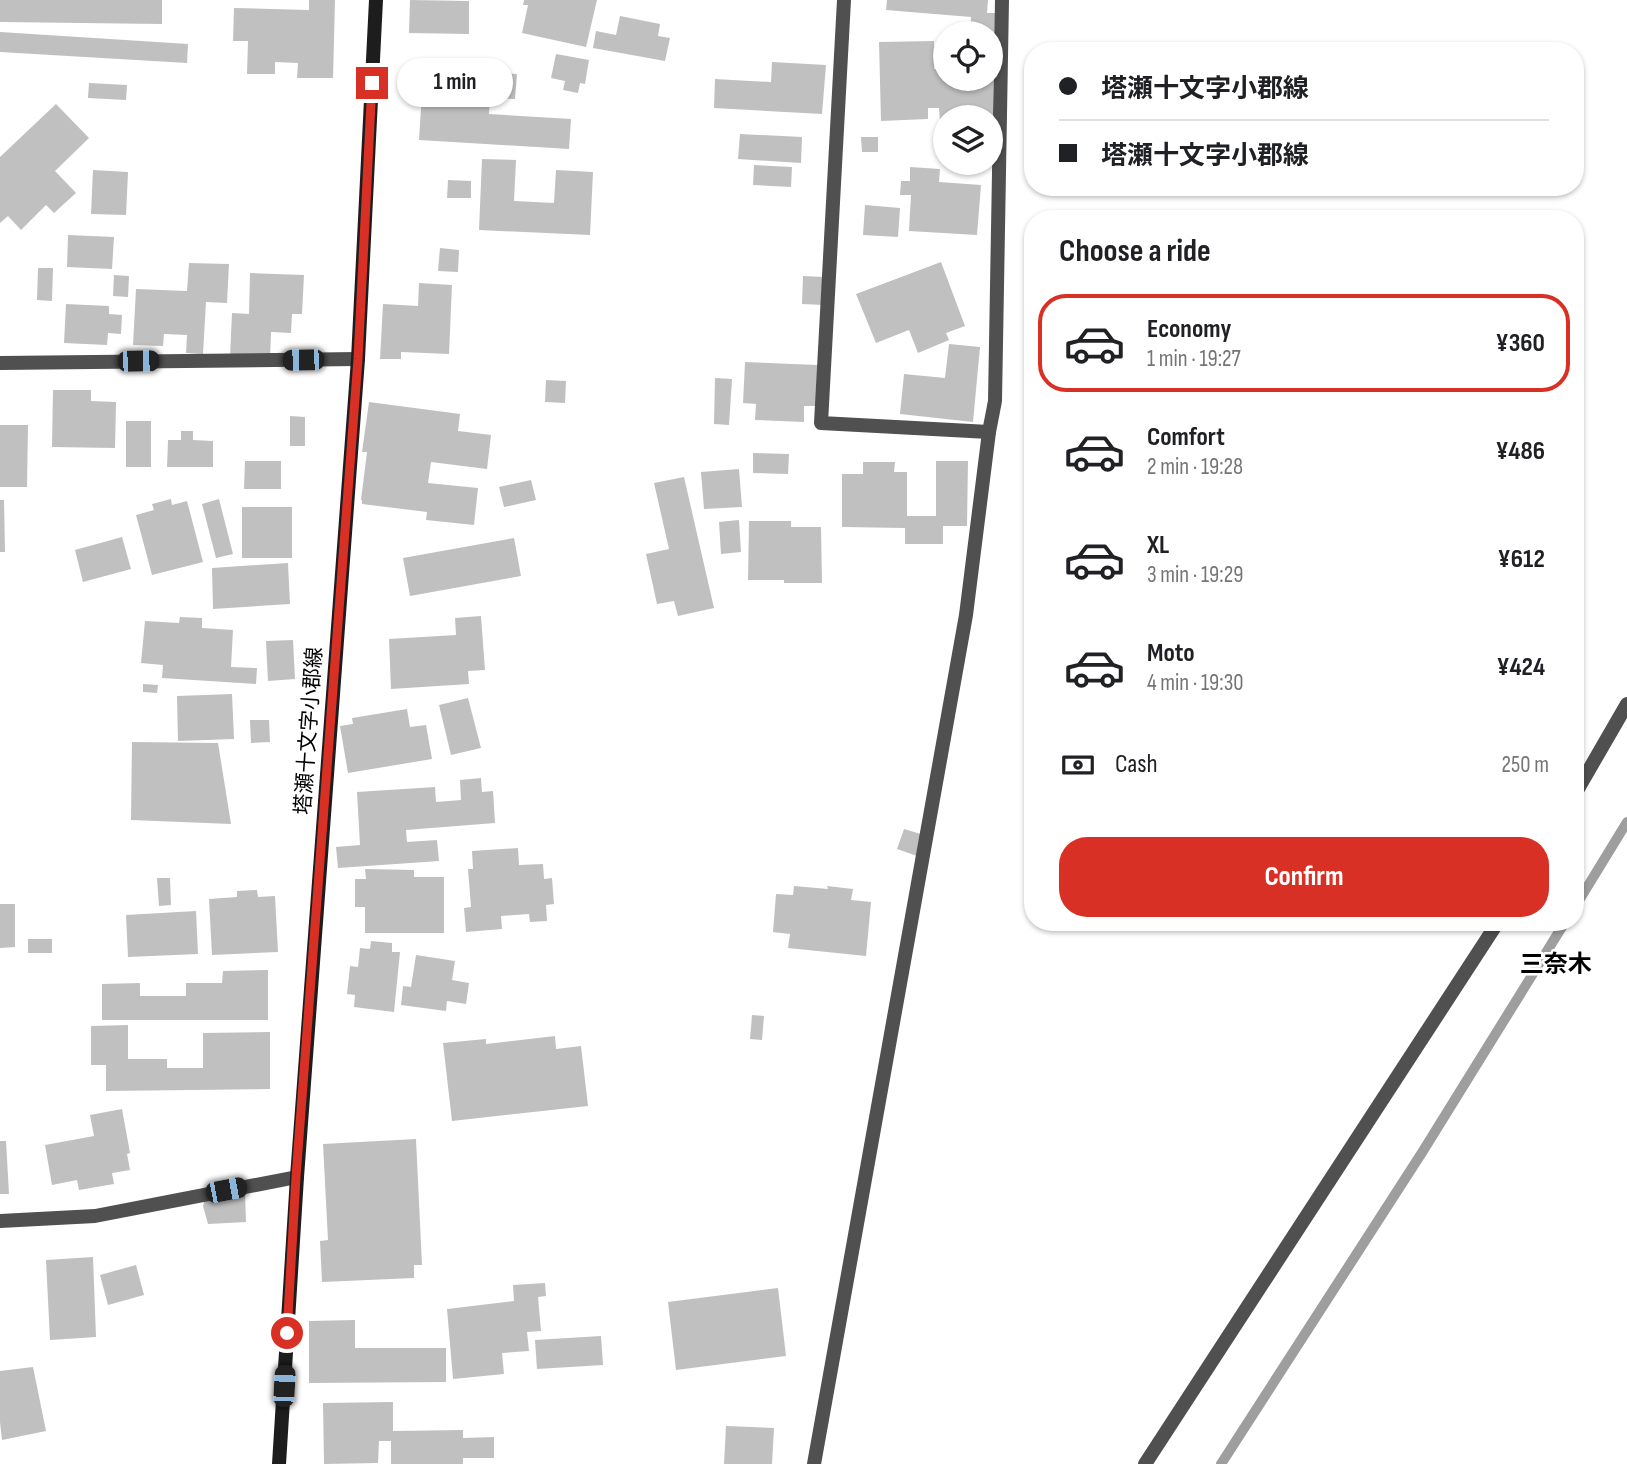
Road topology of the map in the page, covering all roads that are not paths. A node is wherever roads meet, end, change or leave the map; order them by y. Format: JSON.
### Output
{"nodes":[{"id":1,"x":376,"y":0,"type":"edge"},
{"id":2,"x":845,"y":0,"type":"edge"},
{"id":3,"x":1002,"y":0,"type":"edge"},
{"id":4,"x":358,"y":359,"type":"junction"},
{"id":5,"x":0,"y":363,"type":"edge"},
{"id":6,"x":989,"y":432,"type":"junction"},
{"id":7,"x":1627,"y":704,"type":"edge"},
{"id":8,"x":1584,"y":778,"type":"edge"},
{"id":9,"x":1491,"y":931,"type":"edge"},
{"id":10,"x":296,"y":1177,"type":"junction"},
{"id":11,"x":0,"y":1221,"type":"edge"},
{"id":12,"x":279,"y":1464,"type":"edge"},
{"id":13,"x":814,"y":1464,"type":"edge"},
{"id":14,"x":1145,"y":1464,"type":"edge"}],
"edges":[{"from":1,"to":4,"type":"main road","name":"塔瀬十文字小郡線"},
{"from":2,"to":6,"type":"street"},
{"from":3,"to":6,"type":"street"},
{"from":4,"to":5,"type":"street"},
{"from":4,"to":10,"type":"main road","name":"塔瀬十文字小郡線"},
{"from":6,"to":13,"type":"street"},
{"from":7,"to":8,"type":"street"},
{"from":9,"to":14,"type":"street"},
{"from":10,"to":11,"type":"street"},
{"from":10,"to":12,"type":"main road","name":"塔瀬十文字小郡線"}]}
